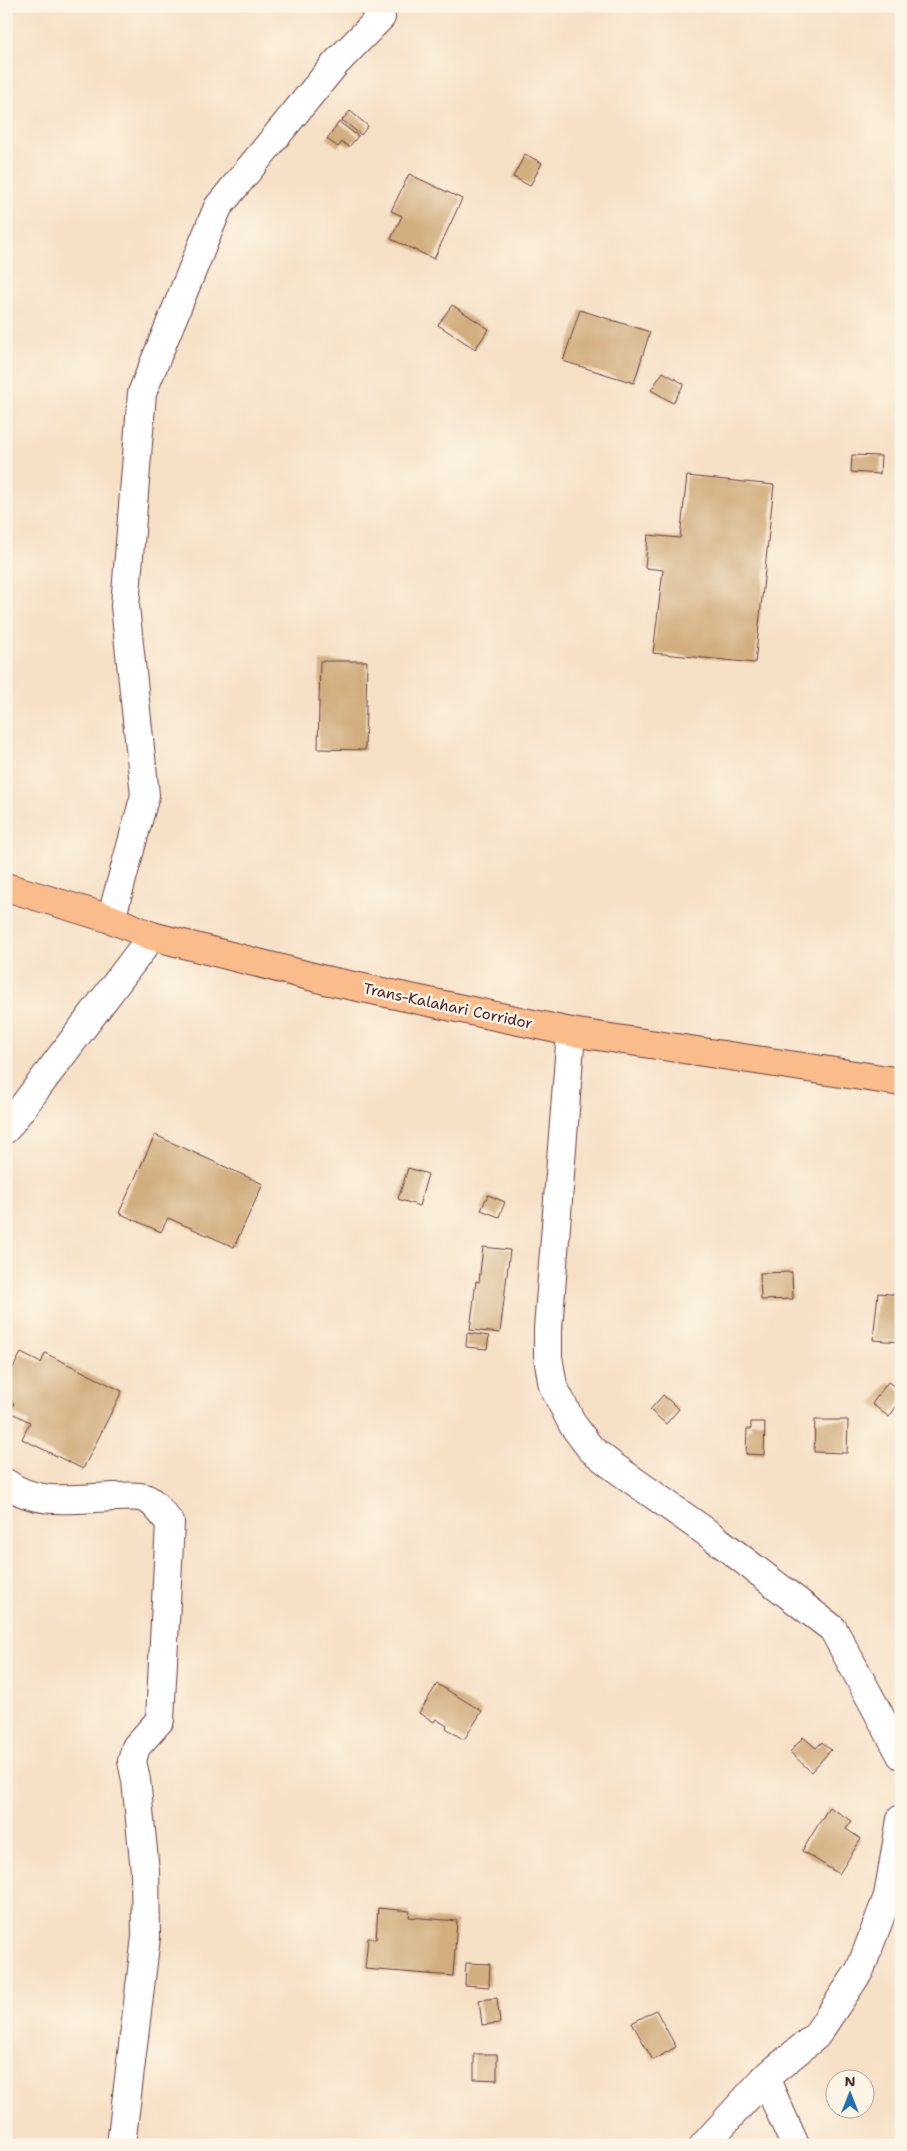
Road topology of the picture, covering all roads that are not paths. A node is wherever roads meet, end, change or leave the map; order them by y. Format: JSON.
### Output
{"nodes":[{"id":1,"x":374,"y":6,"type":"edge"},
{"id":2,"x":6,"y":887,"type":"edge"},
{"id":3,"x":111,"y":919,"type":"junction"},
{"id":4,"x":152,"y":936,"type":"junction"},
{"id":5,"x":571,"y":1032,"type":"junction"},
{"id":6,"x":901,"y":1082,"type":"edge"},
{"id":7,"x":6,"y":1129,"type":"edge"},
{"id":8,"x":6,"y":1483,"type":"edge"},
{"id":9,"x":901,"y":1755,"type":"edge"},
{"id":10,"x":901,"y":1819,"type":"edge"},
{"id":11,"x":765,"y":2078,"type":"junction"},
{"id":12,"x":121,"y":2145,"type":"edge"},
{"id":13,"x":704,"y":2145,"type":"edge"},
{"id":14,"x":795,"y":2145,"type":"edge"}],
"edges":[{"from":1,"to":3,"type":"street"},
{"from":2,"to":3,"type":"highway","name":"Trans-Kalahari Corridor"},
{"from":3,"to":4,"type":"highway","name":"Trans-Kalahari Corridor"},
{"from":4,"to":5,"type":"highway","name":"Trans-Kalahari Corridor"},
{"from":4,"to":7,"type":"street"},
{"from":5,"to":6,"type":"highway","name":"Trans-Kalahari Corridor"},
{"from":5,"to":9,"type":"street"},
{"from":8,"to":12,"type":"street"},
{"from":10,"to":11,"type":"street"},
{"from":11,"to":13,"type":"street"},
{"from":11,"to":14,"type":"street"}]}
